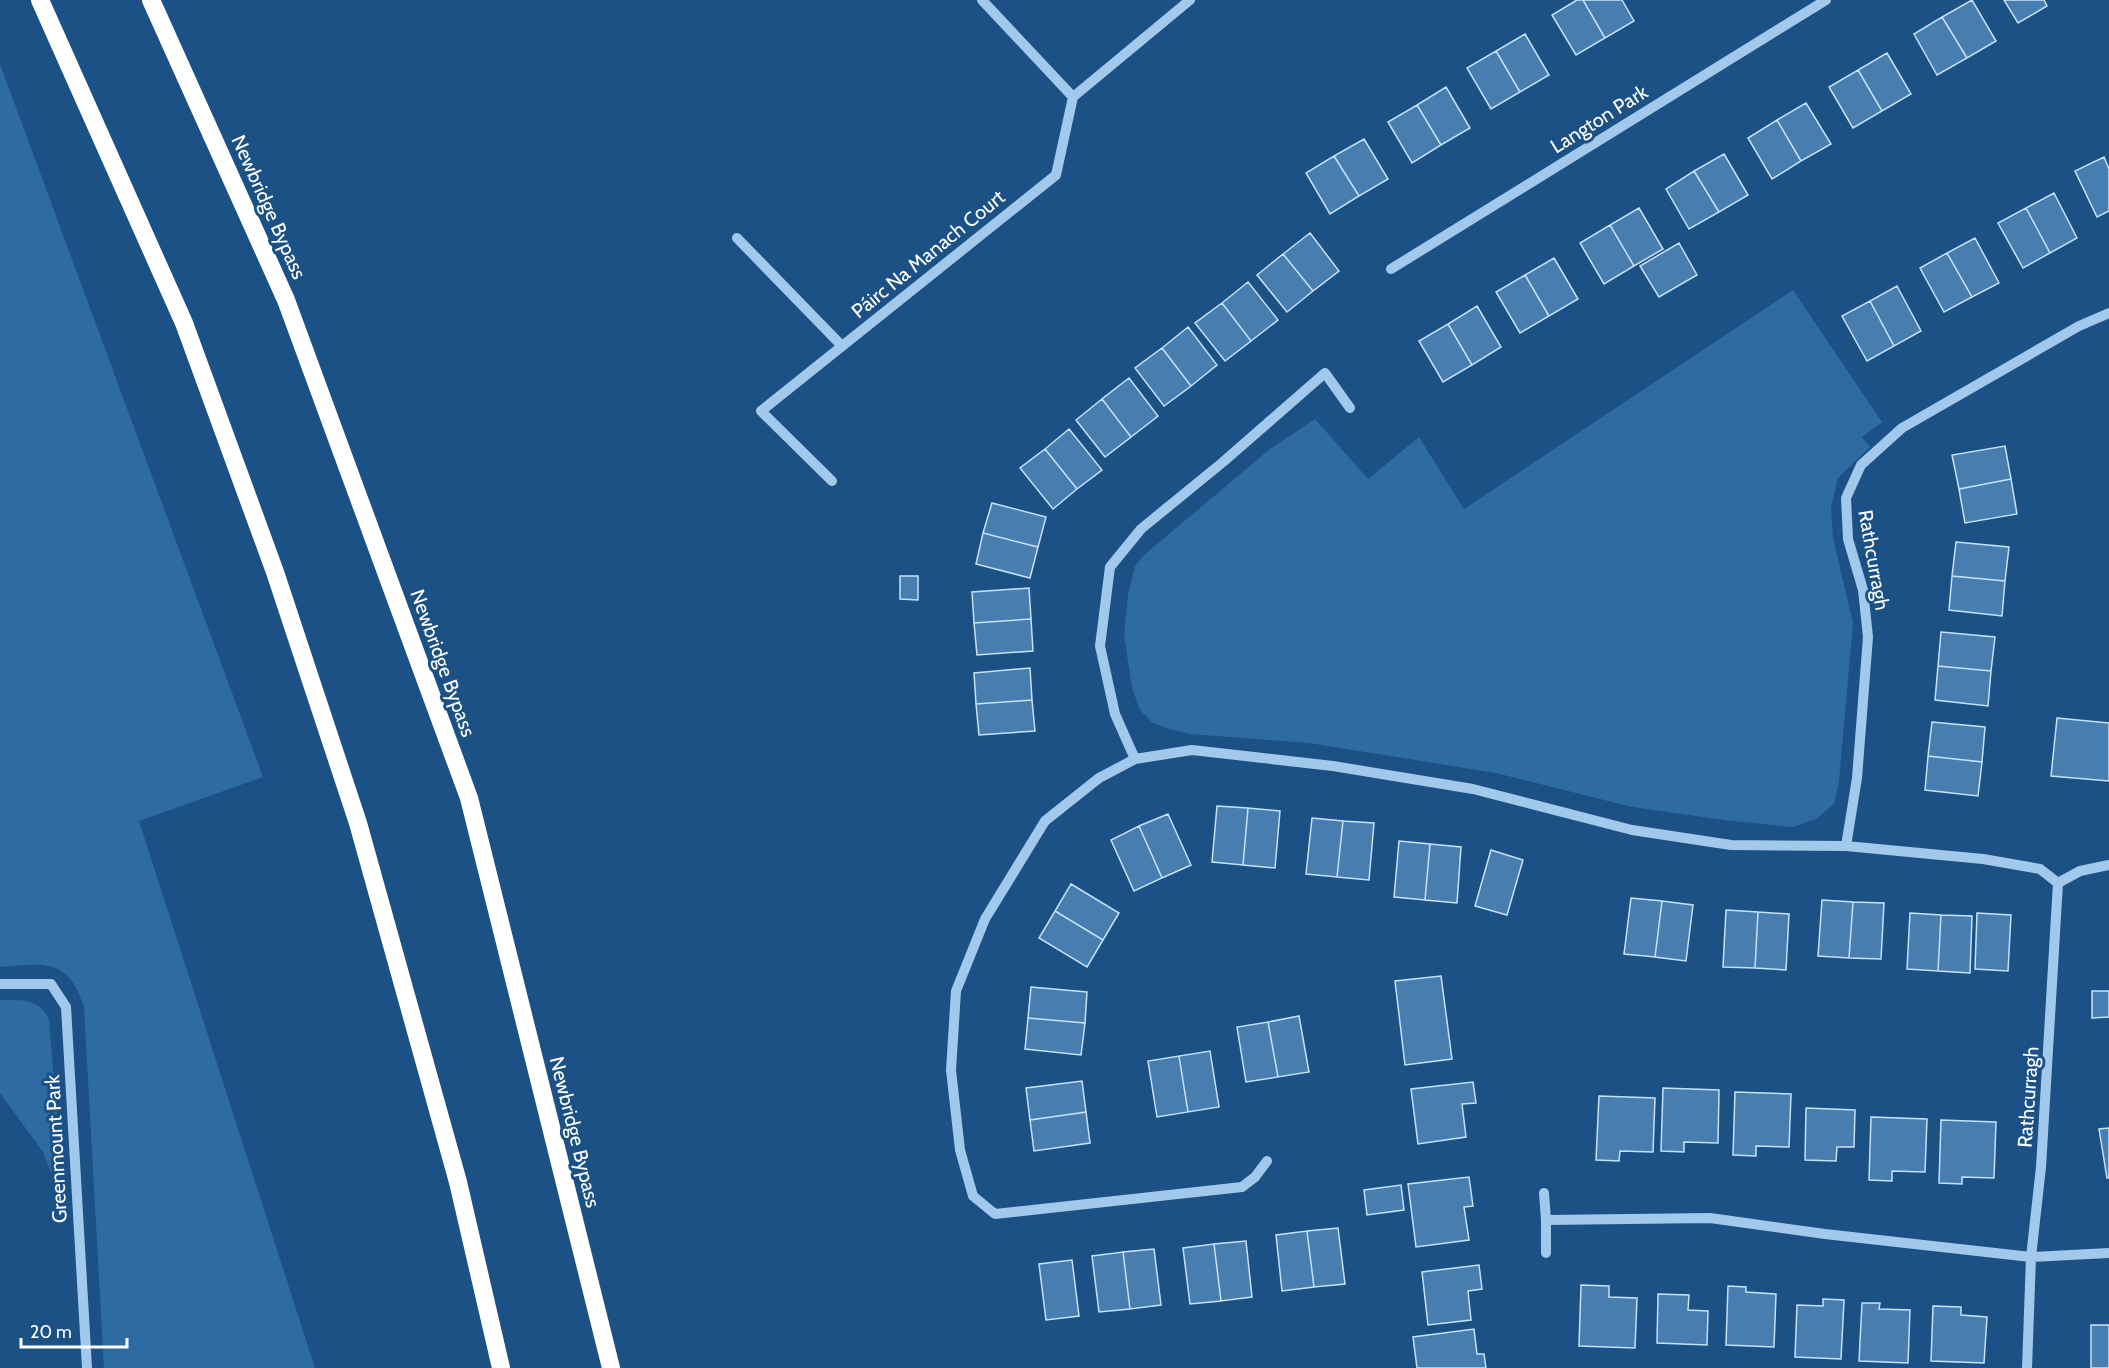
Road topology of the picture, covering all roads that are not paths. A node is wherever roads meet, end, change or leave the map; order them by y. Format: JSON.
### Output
{"nodes":[{"id":1,"x":40,"y":0,"type":"edge"},
{"id":2,"x":151,"y":0,"type":"edge"},
{"id":3,"x":1190,"y":0,"type":"edge"},
{"id":4,"x":1826,"y":0,"type":"edge"},
{"id":5,"x":989,"y":2,"type":"edge"},
{"id":6,"x":1073,"y":97,"type":"junction"},
{"id":7,"x":737,"y":238,"type":"dead end"},
{"id":8,"x":1391,"y":269,"type":"dead end"},
{"id":9,"x":2109,"y":313,"type":"edge"},
{"id":10,"x":842,"y":346,"type":"junction"},
{"id":11,"x":1350,"y":408,"type":"dead end"},
{"id":12,"x":832,"y":481,"type":"dead end"},
{"id":13,"x":1135,"y":759,"type":"junction"},
{"id":14,"x":1846,"y":846,"type":"junction"},
{"id":15,"x":2109,"y":865,"type":"edge"},
{"id":16,"x":2058,"y":883,"type":"junction"},
{"id":17,"x":0,"y":984,"type":"edge"},
{"id":18,"x":1267,"y":1161,"type":"dead end"},
{"id":19,"x":1544,"y":1193,"type":"dead end"},
{"id":20,"x":1546,"y":1220,"type":"junction"},
{"id":21,"x":1546,"y":1253,"type":"dead end"},
{"id":22,"x":2109,"y":1253,"type":"edge"},
{"id":23,"x":2031,"y":1257,"type":"junction"},
{"id":24,"x":87,"y":1368,"type":"edge"},
{"id":25,"x":501,"y":1368,"type":"edge"},
{"id":26,"x":611,"y":1368,"type":"edge"},
{"id":27,"x":2027,"y":1368,"type":"edge"}],
"edges":[{"from":1,"to":25,"type":"highway"},
{"from":2,"to":26,"type":"highway","name":"Newbridge Bypass"},
{"from":3,"to":6,"type":"street"},
{"from":4,"to":8,"type":"street","name":"Langton Park"},
{"from":5,"to":6,"type":"street"},
{"from":6,"to":10,"type":"street","name":"Páirc Na Manach Court"},
{"from":7,"to":10,"type":"street"},
{"from":9,"to":14,"type":"street","name":"Rathcurragh"},
{"from":10,"to":12,"type":"street","name":"Páirc Na Manach Court"},
{"from":11,"to":13,"type":"street"},
{"from":13,"to":14,"type":"street"},
{"from":13,"to":18,"type":"street"},
{"from":14,"to":16,"type":"street"},
{"from":15,"to":16,"type":"street"},
{"from":16,"to":23,"type":"street","name":"Rathcurragh"},
{"from":17,"to":24,"type":"street","name":"Greenmount Park"},
{"from":19,"to":20,"type":"street"},
{"from":20,"to":21,"type":"street"},
{"from":20,"to":23,"type":"street"},
{"from":22,"to":23,"type":"street"},
{"from":23,"to":27,"type":"street","name":"Rathcurragh"}]}
